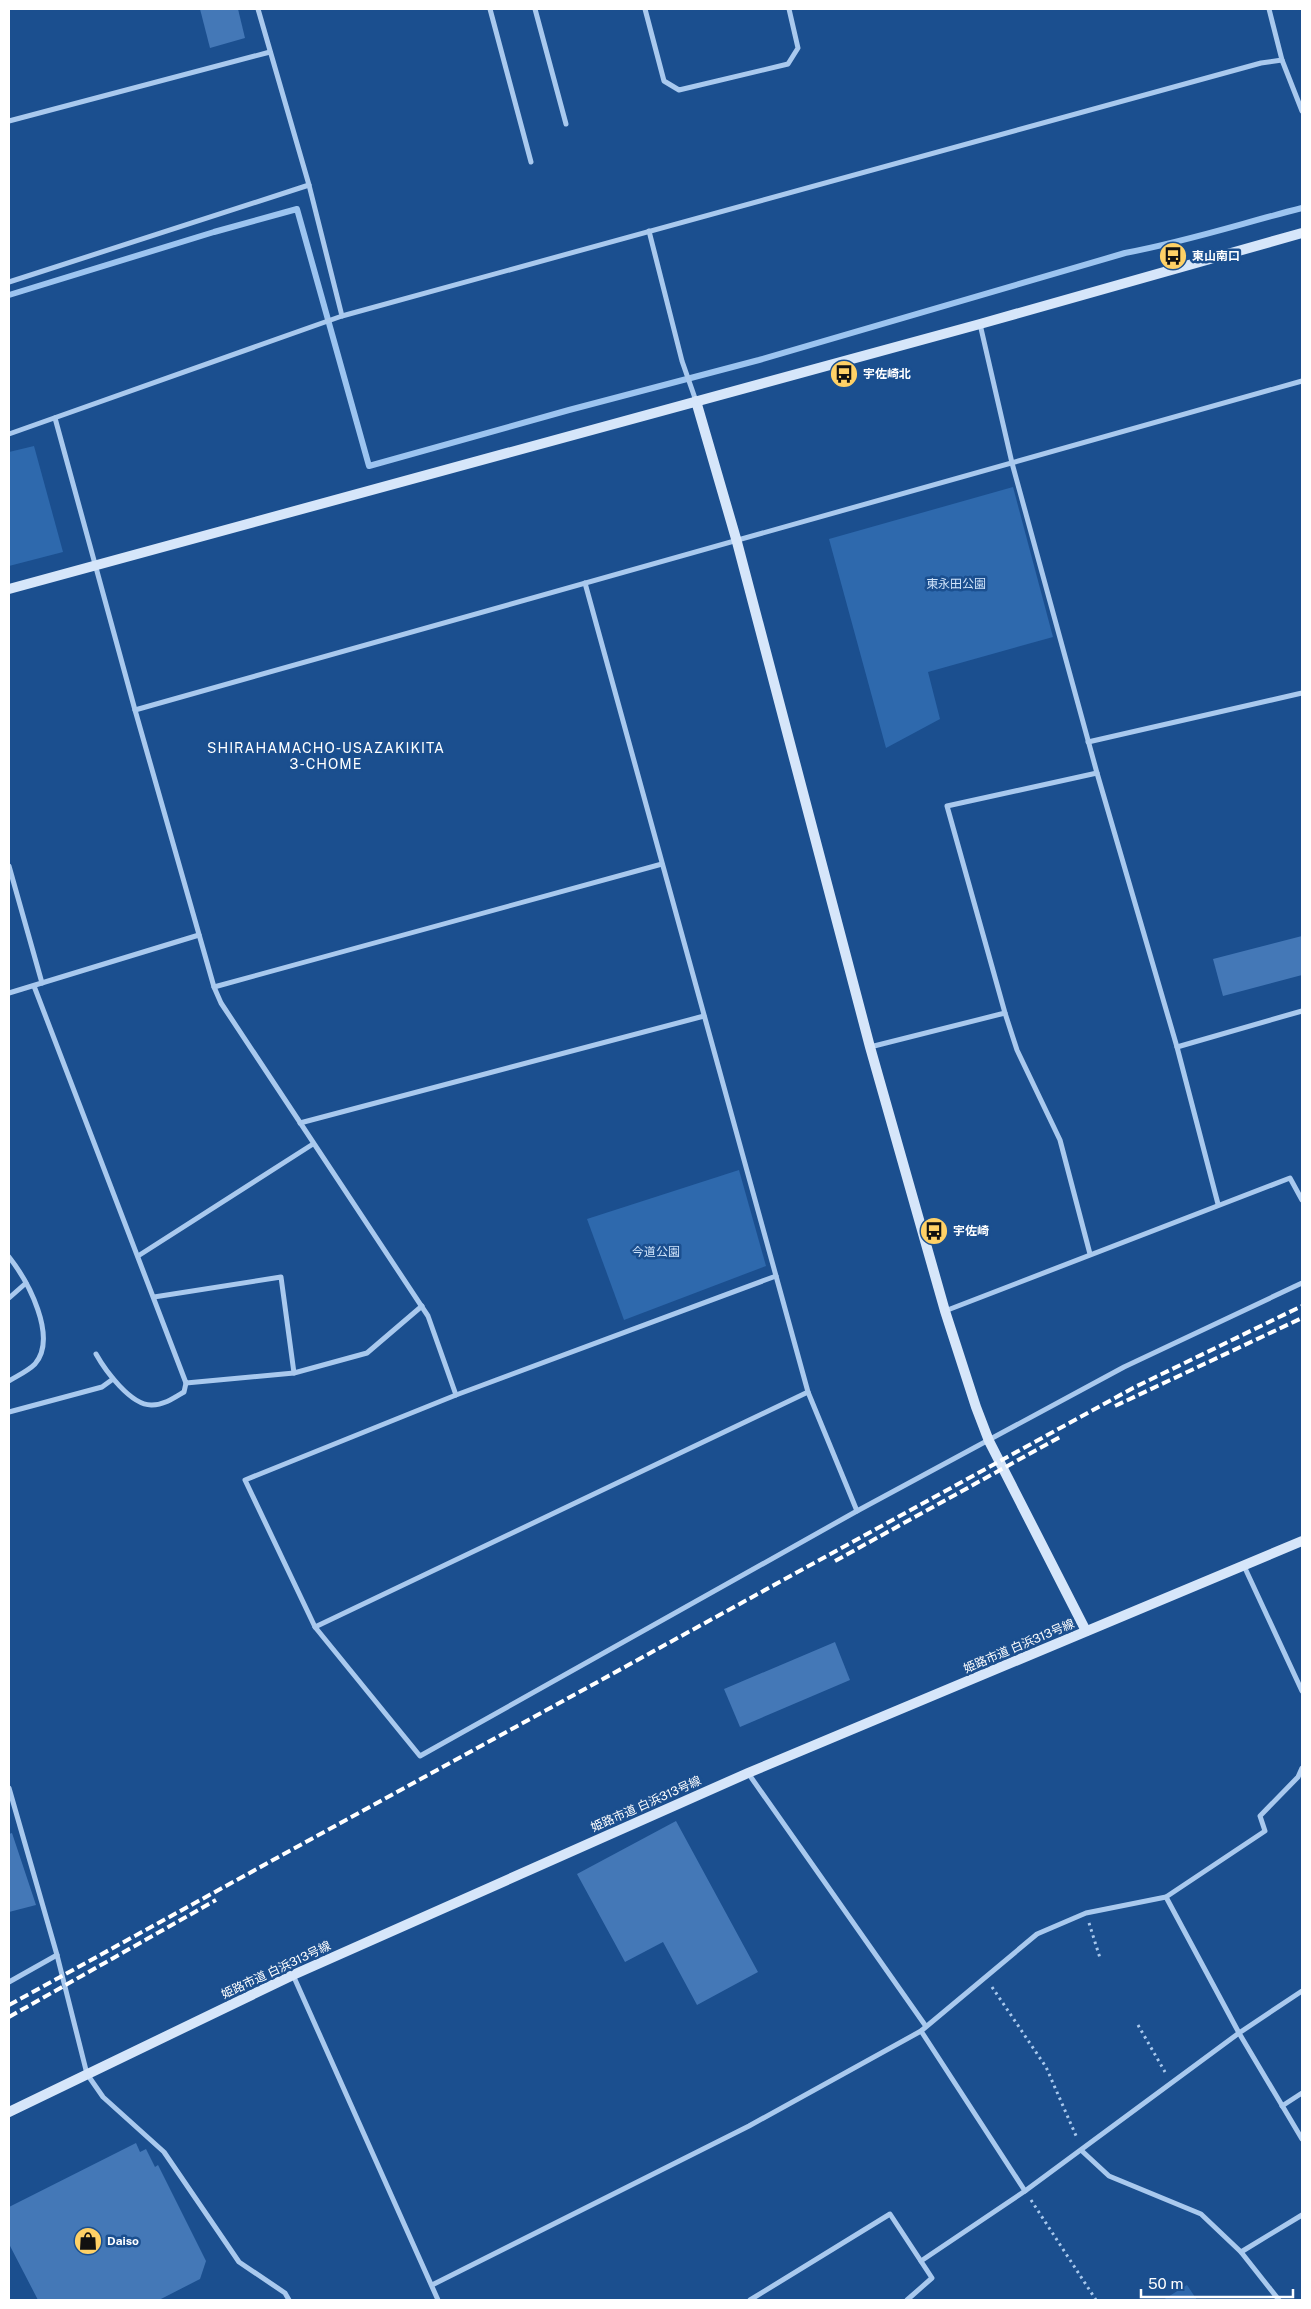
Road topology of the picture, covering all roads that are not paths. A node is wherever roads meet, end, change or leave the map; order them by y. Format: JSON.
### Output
{"nodes":[{"id":1,"x":258,"y":9,"type":"edge"},
{"id":2,"x":490,"y":9,"type":"edge"},
{"id":3,"x":535,"y":9,"type":"edge"},
{"id":4,"x":645,"y":9,"type":"edge"},
{"id":5,"x":790,"y":9,"type":"edge"},
{"id":6,"x":1269,"y":9,"type":"edge"},
{"id":7,"x":270,"y":52,"type":"junction"},
{"id":8,"x":1282,"y":60,"type":"junction"},
{"id":9,"x":1302,"y":111,"type":"edge"},
{"id":10,"x":9,"y":121,"type":"edge"},
{"id":11,"x":566,"y":124,"type":"dead end"},
{"id":12,"x":531,"y":162,"type":"dead end"},
{"id":13,"x":309,"y":185,"type":"junction"},
{"id":14,"x":649,"y":231,"type":"junction"},
{"id":15,"x":1302,"y":233,"type":"edge"},
{"id":16,"x":9,"y":282,"type":"edge"},
{"id":17,"x":342,"y":316,"type":"junction"},
{"id":18,"x":980,"y":324,"type":"junction"},
{"id":19,"x":1302,"y":381,"type":"edge"},
{"id":20,"x":696,"y":401,"type":"junction"},
{"id":21,"x":55,"y":418,"type":"junction"},
{"id":22,"x":9,"y":434,"type":"edge"},
{"id":23,"x":1012,"y":463,"type":"junction"},
{"id":24,"x":737,"y":542,"type":"junction"},
{"id":25,"x":95,"y":564,"type":"junction"},
{"id":26,"x":585,"y":583,"type":"junction"},
{"id":27,"x":9,"y":588,"type":"edge"},
{"id":28,"x":1302,"y":693,"type":"edge"},
{"id":29,"x":135,"y":710,"type":"junction"},
{"id":30,"x":1088,"y":742,"type":"junction"},
{"id":31,"x":1097,"y":773,"type":"junction"},
{"id":32,"x":662,"y":864,"type":"junction"},
{"id":33,"x":9,"y":866,"type":"edge"},
{"id":34,"x":199,"y":935,"type":"junction"},
{"id":35,"x":42,"y":982,"type":"junction"},
{"id":36,"x":34,"y":986,"type":"junction"},
{"id":37,"x":214,"y":987,"type":"junction"},
{"id":38,"x":9,"y":992,"type":"edge"},
{"id":39,"x":1302,"y":1011,"type":"edge"},
{"id":40,"x":1005,"y":1014,"type":"junction"},
{"id":41,"x":704,"y":1016,"type":"junction"},
{"id":42,"x":870,"y":1047,"type":"junction"},
{"id":43,"x":1177,"y":1047,"type":"junction"},
{"id":44,"x":300,"y":1124,"type":"junction"},
{"id":45,"x":313,"y":1144,"type":"junction"},
{"id":46,"x":1302,"y":1200,"type":"edge"},
{"id":47,"x":1218,"y":1204,"type":"junction"},
{"id":48,"x":1090,"y":1254,"type":"junction"},
{"id":49,"x":138,"y":1256,"type":"junction"},
{"id":50,"x":9,"y":1258,"type":"edge"},
{"id":51,"x":776,"y":1276,"type":"junction"},
{"id":52,"x":26,"y":1283,"type":"junction"},
{"id":53,"x":1302,"y":1283,"type":"edge"},
{"id":54,"x":9,"y":1298,"type":"edge"},
{"id":55,"x":154,"y":1298,"type":"junction"},
{"id":56,"x":422,"y":1306,"type":"junction"},
{"id":57,"x":945,"y":1311,"type":"junction"},
{"id":58,"x":96,"y":1354,"type":"dead end"},
{"id":59,"x":294,"y":1373,"type":"junction"},
{"id":60,"x":112,"y":1379,"type":"junction"},
{"id":61,"x":9,"y":1381,"type":"edge"},
{"id":62,"x":186,"y":1383,"type":"junction"},
{"id":63,"x":808,"y":1392,"type":"junction"},
{"id":64,"x":456,"y":1395,"type":"junction"},
{"id":65,"x":9,"y":1412,"type":"edge"},
{"id":66,"x":989,"y":1441,"type":"junction"},
{"id":67,"x":857,"y":1511,"type":"junction"},
{"id":68,"x":1302,"y":1541,"type":"edge"},
{"id":69,"x":1243,"y":1565,"type":"junction"},
{"id":70,"x":315,"y":1627,"type":"junction"},
{"id":71,"x":1086,"y":1631,"type":"junction"},
{"id":72,"x":1302,"y":1691,"type":"edge"},
{"id":73,"x":1302,"y":1768,"type":"edge"},
{"id":74,"x":748,"y":1772,"type":"junction"},
{"id":75,"x":1300,"y":1779,"type":"edge"},
{"id":76,"x":9,"y":1788,"type":"edge"},
{"id":77,"x":1166,"y":1897,"type":"junction"},
{"id":78,"x":57,"y":1955,"type":"junction"},
{"id":79,"x":293,"y":1975,"type":"junction"},
{"id":80,"x":9,"y":1982,"type":"edge"},
{"id":81,"x":1302,"y":1991,"type":"edge"},
{"id":82,"x":925,"y":2025,"type":"junction"},
{"id":83,"x":920,"y":2031,"type":"junction"},
{"id":84,"x":1239,"y":2032,"type":"junction"},
{"id":85,"x":87,"y":2074,"type":"junction"},
{"id":86,"x":1302,"y":2093,"type":"edge"},
{"id":87,"x":1282,"y":2106,"type":"junction"},
{"id":88,"x":9,"y":2112,"type":"edge"},
{"id":89,"x":1302,"y":2139,"type":"edge"},
{"id":90,"x":1082,"y":2150,"type":"junction"},
{"id":91,"x":1025,"y":2191,"type":"junction"},
{"id":92,"x":1302,"y":2215,"type":"edge"},
{"id":93,"x":1241,"y":2252,"type":"junction"},
{"id":94,"x":921,"y":2261,"type":"junction"},
{"id":95,"x":432,"y":2284,"type":"junction"},
{"id":96,"x":289,"y":2300,"type":"edge"},
{"id":97,"x":438,"y":2300,"type":"edge"},
{"id":98,"x":750,"y":2300,"type":"edge"},
{"id":99,"x":907,"y":2300,"type":"edge"},
{"id":100,"x":1279,"y":2300,"type":"edge"}],
"edges":[{"from":1,"to":7,"type":"street"},
{"from":2,"to":12,"type":"street"},
{"from":3,"to":11,"type":"street"},
{"from":4,"to":5,"type":"street"},
{"from":6,"to":8,"type":"street"},
{"from":7,"to":10,"type":"street"},
{"from":7,"to":13,"type":"street"},
{"from":8,"to":9,"type":"street"},
{"from":8,"to":14,"type":"street"},
{"from":13,"to":16,"type":"street"},
{"from":13,"to":17,"type":"street"},
{"from":14,"to":17,"type":"street"},
{"from":14,"to":20,"type":"street"},
{"from":15,"to":18,"type":"street"},
{"from":17,"to":21,"type":"street"},
{"from":18,"to":20,"type":"street"},
{"from":18,"to":23,"type":"street"},
{"from":19,"to":23,"type":"street"},
{"from":20,"to":24,"type":"street"},
{"from":20,"to":25,"type":"street"},
{"from":21,"to":22,"type":"street"},
{"from":21,"to":25,"type":"street"},
{"from":23,"to":24,"type":"street"},
{"from":23,"to":30,"type":"street"},
{"from":24,"to":26,"type":"street"},
{"from":24,"to":42,"type":"street"},
{"from":25,"to":27,"type":"street"},
{"from":25,"to":29,"type":"street"},
{"from":26,"to":29,"type":"street"},
{"from":26,"to":32,"type":"street"},
{"from":28,"to":30,"type":"street"},
{"from":29,"to":34,"type":"street"},
{"from":30,"to":31,"type":"street"},
{"from":31,"to":40,"type":"street"},
{"from":31,"to":43,"type":"street"},
{"from":32,"to":37,"type":"street"},
{"from":32,"to":41,"type":"street"},
{"from":33,"to":35,"type":"street"},
{"from":34,"to":35,"type":"street"},
{"from":34,"to":37,"type":"street"},
{"from":35,"to":36,"type":"street"},
{"from":36,"to":38,"type":"street"},
{"from":36,"to":49,"type":"street"},
{"from":37,"to":44,"type":"street"},
{"from":39,"to":43,"type":"street"},
{"from":40,"to":42,"type":"street"},
{"from":40,"to":48,"type":"street"},
{"from":41,"to":44,"type":"street"},
{"from":41,"to":51,"type":"street"},
{"from":42,"to":57,"type":"street"},
{"from":43,"to":47,"type":"street"},
{"from":44,"to":45,"type":"street"},
{"from":45,"to":49,"type":"street"},
{"from":45,"to":56,"type":"street"},
{"from":46,"to":47,"type":"street"},
{"from":47,"to":48,"type":"street"},
{"from":48,"to":57,"type":"street"},
{"from":49,"to":55,"type":"street"},
{"from":50,"to":52,"type":"street"},
{"from":51,"to":63,"type":"street"},
{"from":51,"to":64,"type":"street"},
{"from":52,"to":54,"type":"street"},
{"from":52,"to":61,"type":"street"},
{"from":53,"to":66,"type":"street"},
{"from":55,"to":59,"type":"street"},
{"from":55,"to":62,"type":"street"},
{"from":56,"to":59,"type":"street"},
{"from":56,"to":64,"type":"street"},
{"from":57,"to":66,"type":"street"},
{"from":58,"to":60,"type":"street"},
{"from":59,"to":62,"type":"street"},
{"from":60,"to":62,"type":"street"},
{"from":60,"to":65,"type":"street"},
{"from":63,"to":67,"type":"street"},
{"from":63,"to":70,"type":"street"},
{"from":64,"to":70,"type":"street"},
{"from":66,"to":67,"type":"street"},
{"from":66,"to":71,"type":"street"},
{"from":67,"to":70,"type":"street"},
{"from":68,"to":69,"type":"street","name":"姫路市道 白浜313号線"},
{"from":69,"to":71,"type":"street","name":"姫路市道 白浜313号線"},
{"from":69,"to":72,"type":"street"},
{"from":71,"to":74,"type":"street","name":"姫路市道 白浜313号線"},
{"from":73,"to":75,"type":"street"},
{"from":74,"to":79,"type":"street","name":"姫路市道 白浜313号線"},
{"from":74,"to":82,"type":"street"},
{"from":75,"to":77,"type":"street"},
{"from":76,"to":78,"type":"street"},
{"from":77,"to":82,"type":"street"},
{"from":77,"to":84,"type":"street"},
{"from":78,"to":80,"type":"street"},
{"from":78,"to":85,"type":"street"},
{"from":79,"to":85,"type":"street","name":"姫路市道 白浜313号線"},
{"from":79,"to":95,"type":"street"},
{"from":81,"to":84,"type":"street"},
{"from":82,"to":83,"type":"street"},
{"from":83,"to":91,"type":"street"},
{"from":83,"to":95,"type":"street"},
{"from":84,"to":87,"type":"street"},
{"from":84,"to":90,"type":"street"},
{"from":85,"to":88,"type":"street","name":"姫路市道 白浜313号線"},
{"from":85,"to":96,"type":"street"},
{"from":86,"to":87,"type":"street"},
{"from":87,"to":89,"type":"street"},
{"from":90,"to":91,"type":"street"},
{"from":90,"to":93,"type":"street"},
{"from":91,"to":94,"type":"street"},
{"from":92,"to":93,"type":"street"},
{"from":93,"to":100,"type":"street"},
{"from":94,"to":98,"type":"street"},
{"from":94,"to":99,"type":"street"},
{"from":95,"to":97,"type":"street"}]}
